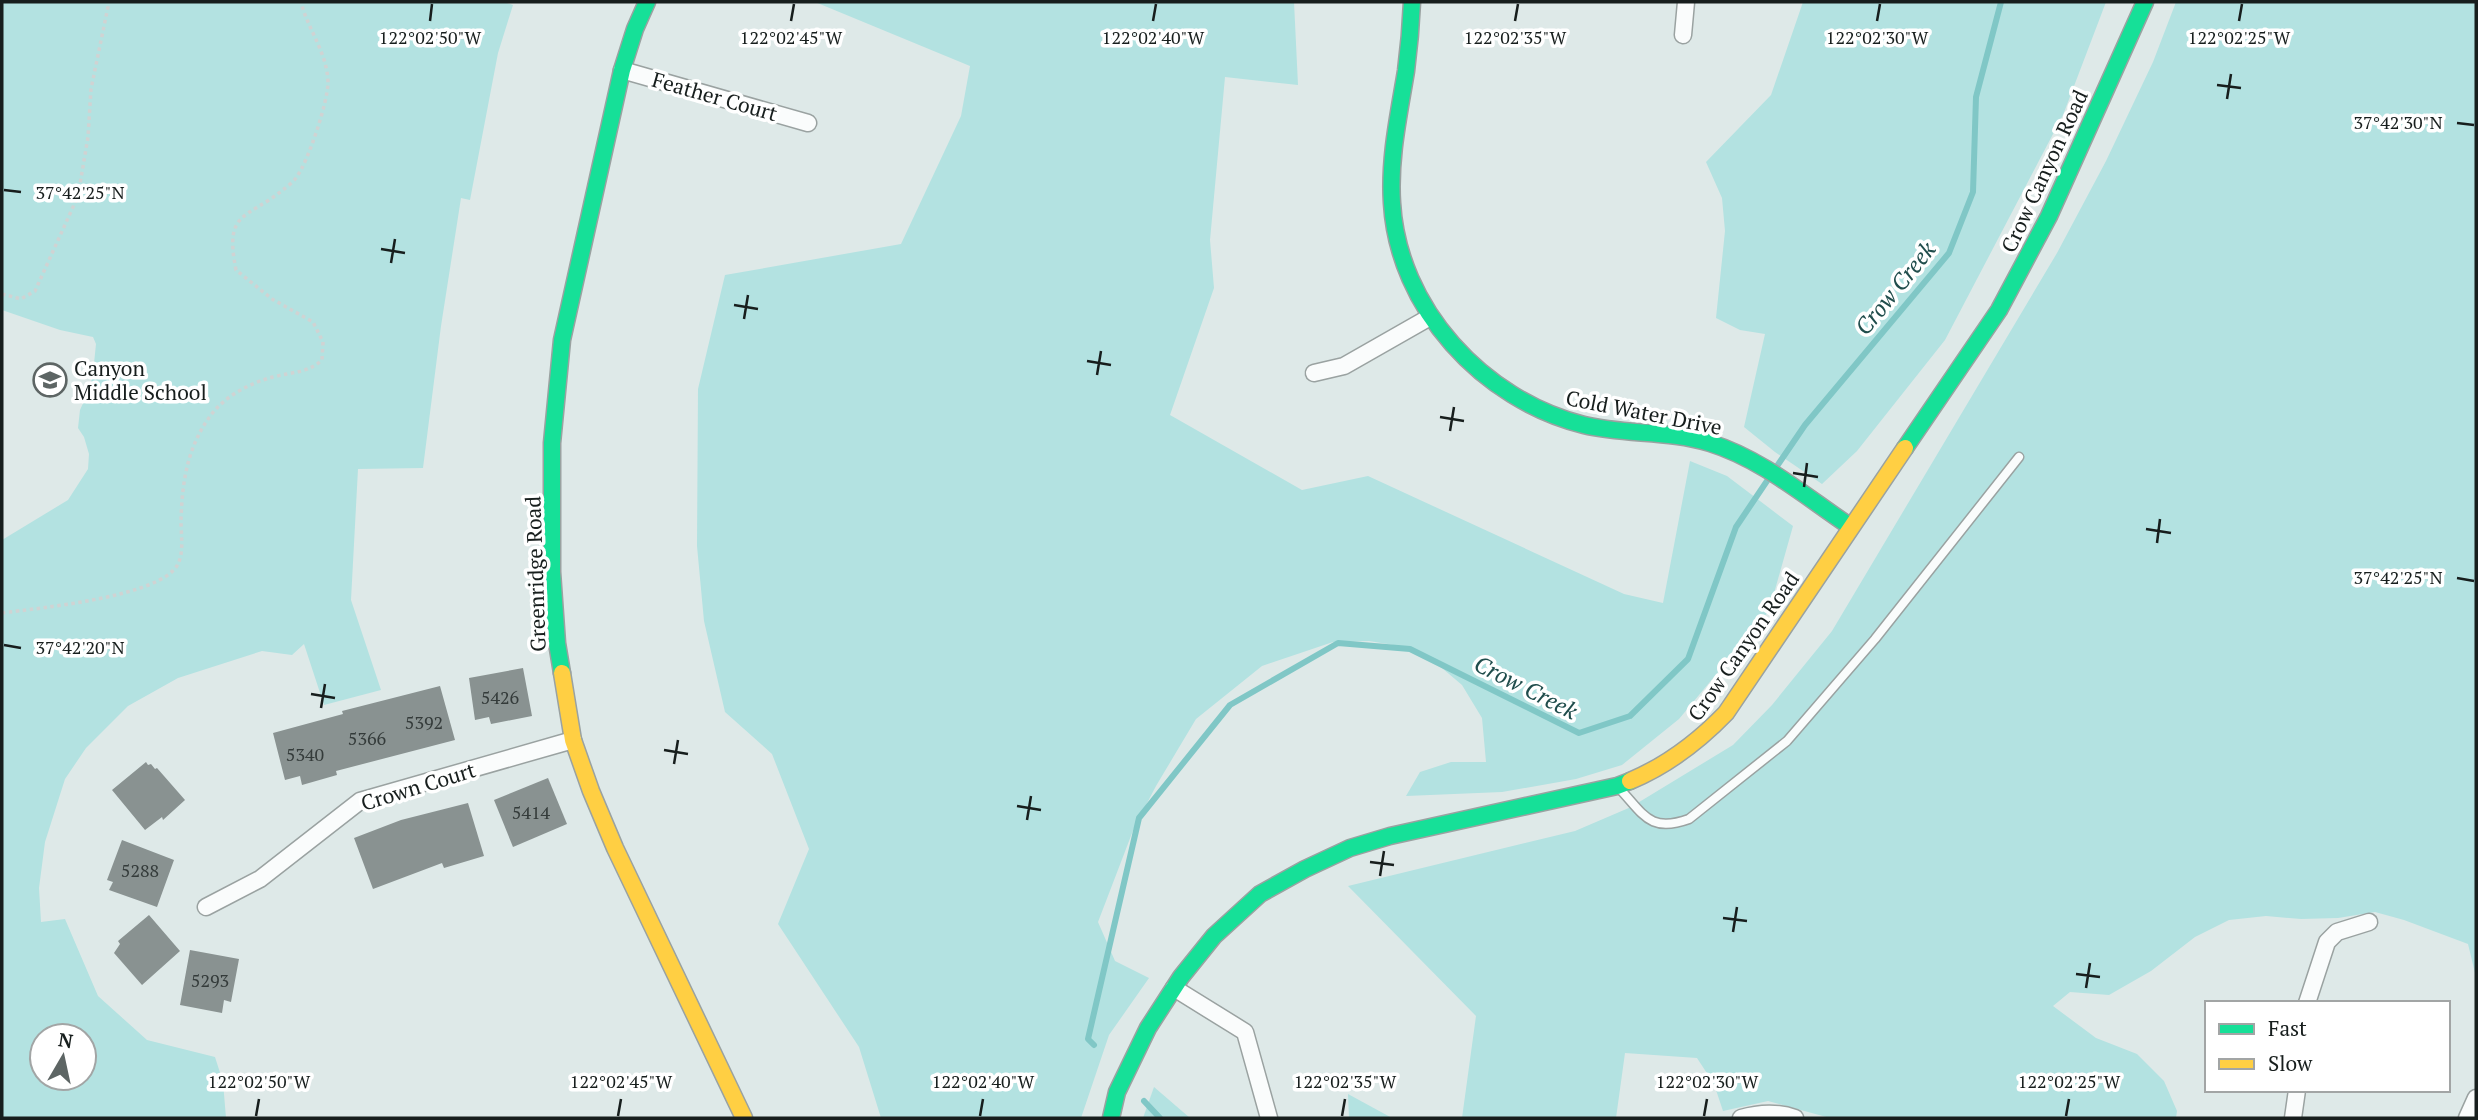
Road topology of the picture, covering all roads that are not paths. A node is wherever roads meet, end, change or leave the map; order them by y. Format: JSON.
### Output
{"nodes":[{"id":1,"x":647,"y":2,"type":"edge"},
{"id":2,"x":1412,"y":2,"type":"edge"},
{"id":3,"x":1686,"y":2,"type":"edge"},
{"id":4,"x":2145,"y":2,"type":"edge"},
{"id":5,"x":1683,"y":35,"type":"dead end"},
{"id":6,"x":622,"y":70,"type":"junction"},
{"id":7,"x":808,"y":123,"type":"dead end"},
{"id":8,"x":1430,"y":317,"type":"junction"},
{"id":9,"x":1314,"y":373,"type":"dead end"},
{"id":10,"x":2018,"y":457,"type":"dead end"},
{"id":11,"x":1851,"y":527,"type":"junction"},
{"id":12,"x":573,"y":740,"type":"junction"},
{"id":13,"x":1617,"y":786,"type":"junction"},
{"id":14,"x":206,"y":907,"type":"dead end"},
{"id":15,"x":2369,"y":922,"type":"dead end"},
{"id":16,"x":1174,"y":988,"type":"junction"},
{"id":17,"x":2308,"y":1001,"type":"edge"},
{"id":18,"x":2297,"y":1092,"type":"edge"},
{"id":19,"x":2476,"y":1098,"type":"edge"},
{"id":20,"x":744,"y":1118,"type":"edge"},
{"id":21,"x":1111,"y":1118,"type":"edge"},
{"id":22,"x":1269,"y":1118,"type":"edge"},
{"id":23,"x":1741,"y":1118,"type":"edge"},
{"id":24,"x":1795,"y":1118,"type":"edge"},
{"id":25,"x":2293,"y":1118,"type":"edge"},
{"id":26,"x":2467,"y":1118,"type":"edge"}],
"edges":[{"from":1,"to":6,"type":"street","name":"Greenridge Road"},
{"from":2,"to":8,"type":"street","name":"Cold Water Drive"},
{"from":3,"to":5,"type":"street"},
{"from":4,"to":11,"type":"street","name":"Crow Canyon Road"},
{"from":6,"to":7,"type":"street","name":"Feather Court"},
{"from":6,"to":12,"type":"street","name":"Greenridge Road"},
{"from":8,"to":9,"type":"street"},
{"from":8,"to":11,"type":"street","name":"Cold Water Drive"},
{"from":10,"to":13,"type":"lane"},
{"from":11,"to":13,"type":"street","name":"Crow Canyon Road"},
{"from":12,"to":14,"type":"street","name":"Crown Court"},
{"from":12,"to":20,"type":"street","name":"Greenridge Road"},
{"from":13,"to":16,"type":"street","name":"Crow Canyon Road"},
{"from":15,"to":17,"type":"street"},
{"from":16,"to":21,"type":"street","name":"Crow Canyon Road"},
{"from":16,"to":22,"type":"street"},
{"from":18,"to":25,"type":"street"},
{"from":19,"to":26,"type":"street"},
{"from":23,"to":24,"type":"street"}]}
